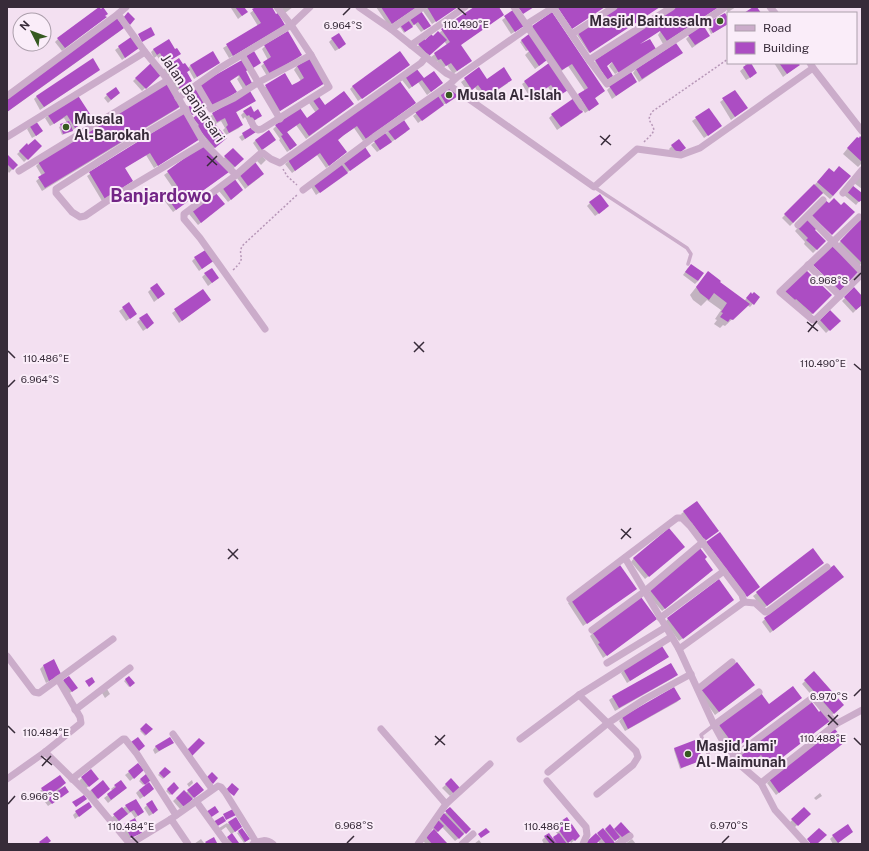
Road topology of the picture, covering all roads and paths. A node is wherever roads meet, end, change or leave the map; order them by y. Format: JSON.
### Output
{"nodes":[{"id":1,"x":126,"y":7,"type":"edge"},
{"id":2,"x":276,"y":7,"type":"edge"},
{"id":3,"x":310,"y":7,"type":"edge"},
{"id":4,"x":423,"y":7,"type":"edge"},
{"id":5,"x":465,"y":7,"type":"edge"},
{"id":6,"x":514,"y":7,"type":"edge"},
{"id":7,"x":553,"y":7,"type":"edge"},
{"id":8,"x":614,"y":7,"type":"edge"},
{"id":9,"x":672,"y":7,"type":"edge"},
{"id":10,"x":364,"y":8,"type":"edge"},
{"id":11,"x":724,"y":8,"type":"edge"},
{"id":12,"x":118,"y":14,"type":"junction"},
{"id":13,"x":291,"y":25,"type":"junction"},
{"id":14,"x":528,"y":26,"type":"junction"},
{"id":15,"x":391,"y":29,"type":"junction"},
{"id":16,"x":572,"y":34,"type":"junction"},
{"id":17,"x":411,"y":45,"type":"junction"},
{"id":18,"x":145,"y":52,"type":"junction"},
{"id":19,"x":242,"y":55,"type":"junction"},
{"id":20,"x":311,"y":55,"type":"junction"},
{"id":21,"x":424,"y":60,"type":"junction"},
{"id":22,"x":588,"y":60,"type":"junction"},
{"id":23,"x":727,"y":60,"type":"edge"},
{"id":24,"x":812,"y":66,"type":"edge"},
{"id":25,"x":168,"y":80,"type":"junction"},
{"id":26,"x":259,"y":82,"type":"junction"},
{"id":27,"x":452,"y":82,"type":"junction"},
{"id":28,"x":197,"y":85,"type":"junction"},
{"id":29,"x":7,"y":96,"type":"edge"},
{"id":30,"x":178,"y":98,"type":"junction"},
{"id":31,"x":582,"y":107,"type":"dead end"},
{"id":32,"x":186,"y":109,"type":"junction"},
{"id":33,"x":280,"y":119,"type":"junction"},
{"id":34,"x":251,"y":121,"type":"dead end"},
{"id":35,"x":859,"y":122,"type":"edge"},
{"id":36,"x":862,"y":131,"type":"edge"},
{"id":37,"x":7,"y":137,"type":"edge"},
{"id":38,"x":204,"y":143,"type":"junction"},
{"id":39,"x":637,"y":149,"type":"junction"},
{"id":40,"x":280,"y":163,"type":"junction"},
{"id":41,"x":19,"y":170,"type":"dead end"},
{"id":42,"x":862,"y":170,"type":"edge"},
{"id":43,"x":236,"y":175,"type":"junction"},
{"id":44,"x":594,"y":187,"type":"junction"},
{"id":45,"x":303,"y":190,"type":"junction"},
{"id":46,"x":842,"y":193,"type":"dead end"},
{"id":47,"x":823,"y":200,"type":"dead end"},
{"id":48,"x":808,"y":216,"type":"junction"},
{"id":49,"x":859,"y":217,"type":"dead end"},
{"id":50,"x":798,"y":225,"type":"dead end"},
{"id":51,"x":833,"y":242,"type":"junction"},
{"id":52,"x":688,"y":264,"type":"dead end"},
{"id":53,"x":808,"y":265,"type":"junction"},
{"id":54,"x":862,"y":273,"type":"edge"},
{"id":55,"x":227,"y":275,"type":"junction"},
{"id":56,"x":840,"y":296,"type":"junction"},
{"id":57,"x":265,"y":329,"type":"dead end"},
{"id":58,"x":703,"y":542,"type":"junction"},
{"id":59,"x":625,"y":558,"type":"junction"},
{"id":60,"x":827,"y":567,"type":"dead end"},
{"id":61,"x":724,"y":571,"type":"junction"},
{"id":62,"x":645,"y":591,"type":"junction"},
{"id":63,"x":570,"y":599,"type":"dead end"},
{"id":64,"x":744,"y":602,"type":"junction"},
{"id":65,"x":660,"y":618,"type":"junction"},
{"id":66,"x":666,"y":627,"type":"junction"},
{"id":67,"x":592,"y":630,"type":"dead end"},
{"id":68,"x":671,"y":637,"type":"junction"},
{"id":69,"x":113,"y":639,"type":"dead end"},
{"id":70,"x":678,"y":649,"type":"junction"},
{"id":71,"x":7,"y":656,"type":"edge"},
{"id":72,"x":732,"y":662,"type":"dead end"},
{"id":73,"x":607,"y":663,"type":"dead end"},
{"id":74,"x":130,"y":668,"type":"dead end"},
{"id":75,"x":691,"y":674,"type":"junction"},
{"id":76,"x":58,"y":679,"type":"junction"},
{"id":77,"x":698,"y":689,"type":"junction"},
{"id":78,"x":759,"y":692,"type":"dead end"},
{"id":79,"x":579,"y":695,"type":"junction"},
{"id":80,"x":75,"y":710,"type":"junction"},
{"id":81,"x":861,"y":712,"type":"edge"},
{"id":82,"x":608,"y":723,"type":"junction"},
{"id":83,"x":836,"y":724,"type":"junction"},
{"id":84,"x":714,"y":725,"type":"junction"},
{"id":85,"x":381,"y":729,"type":"dead end"},
{"id":86,"x":173,"y":734,"type":"dead end"},
{"id":87,"x":520,"y":739,"type":"dead end"},
{"id":88,"x":46,"y":752,"type":"junction"},
{"id":89,"x":709,"y":756,"type":"dead end"},
{"id":90,"x":732,"y":758,"type":"junction"},
{"id":91,"x":490,"y":764,"type":"dead end"},
{"id":92,"x":548,"y":772,"type":"dead end"},
{"id":93,"x":7,"y":779,"type":"edge"},
{"id":94,"x":72,"y":779,"type":"junction"},
{"id":95,"x":547,"y":781,"type":"dead end"},
{"id":96,"x":761,"y":783,"type":"junction"},
{"id":97,"x":212,"y":789,"type":"junction"},
{"id":98,"x":598,"y":794,"type":"dead end"},
{"id":99,"x":196,"y":802,"type":"junction"},
{"id":100,"x":446,"y":804,"type":"junction"},
{"id":101,"x":173,"y":817,"type":"junction"},
{"id":102,"x":473,"y":834,"type":"dead end"},
{"id":103,"x":630,"y":836,"type":"dead end"},
{"id":104,"x":254,"y":843,"type":"edge"},
{"id":105,"x":130,"y":844,"type":"edge"},
{"id":106,"x":188,"y":844,"type":"edge"},
{"id":107,"x":227,"y":844,"type":"edge"},
{"id":108,"x":273,"y":844,"type":"edge"},
{"id":109,"x":418,"y":844,"type":"edge"},
{"id":110,"x":462,"y":844,"type":"edge"},
{"id":111,"x":583,"y":844,"type":"edge"},
{"id":112,"x":618,"y":844,"type":"edge"},
{"id":113,"x":806,"y":844,"type":"edge"}],
"edges":[{"from":1,"to":12,"type":"street"},
{"from":2,"to":13,"type":"street"},
{"from":3,"to":13,"type":"street"},
{"from":4,"to":15,"type":"street"},
{"from":5,"to":17,"type":"street"},
{"from":6,"to":14,"type":"street"},
{"from":7,"to":14,"type":"street"},
{"from":7,"to":16,"type":"street"},
{"from":8,"to":16,"type":"street"},
{"from":9,"to":22,"type":"street"},
{"from":10,"to":15,"type":"street"},
{"from":11,"to":22,"type":"street"},
{"from":12,"to":18,"type":"street","name":"Jalan Banjarsari"},
{"from":12,"to":29,"type":"street"},
{"from":13,"to":19,"type":"street"},
{"from":13,"to":20,"type":"street"},
{"from":14,"to":27,"type":"street"},
{"from":14,"to":31,"type":"street"},
{"from":15,"to":17,"type":"street"},
{"from":16,"to":22,"type":"street"},
{"from":17,"to":21,"type":"street"},
{"from":18,"to":25,"type":"street","name":"Jalan Banjarsari"},
{"from":18,"to":37,"type":"street"},
{"from":19,"to":26,"type":"street"},
{"from":19,"to":28,"type":"street"},
{"from":20,"to":26,"type":"street"},
{"from":20,"to":33,"type":"street"},
{"from":21,"to":27,"type":"street"},
{"from":21,"to":40,"type":"street"},
{"from":23,"to":39,"type":"path"},
{"from":24,"to":35,"type":"street"},
{"from":24,"to":39,"type":"street"},
{"from":25,"to":30,"type":"street","name":"Jalan Banjarsari"},
{"from":25,"to":41,"type":"street"},
{"from":26,"to":28,"type":"street"},
{"from":26,"to":33,"type":"street"},
{"from":27,"to":44,"type":"street"},
{"from":27,"to":45,"type":"street"},
{"from":28,"to":30,"type":"street"},
{"from":30,"to":32,"type":"street","name":"Jalan Banjarsari"},
{"from":32,"to":38,"type":"street","name":"Jalan Banjarsari"},
{"from":32,"to":38,"type":"street"},
{"from":33,"to":34,"type":"street"},
{"from":35,"to":36,"type":"street"},
{"from":38,"to":43,"type":"street","name":"Jalan Banjarsari"},
{"from":39,"to":44,"type":"street"},
{"from":40,"to":43,"type":"street"},
{"from":40,"to":45,"type":"path"},
{"from":42,"to":46,"type":"street"},
{"from":43,"to":55,"type":"street"},
{"from":44,"to":52,"type":"lane"},
{"from":45,"to":55,"type":"path"},
{"from":47,"to":48,"type":"street"},
{"from":48,"to":50,"type":"street"},
{"from":48,"to":51,"type":"street"},
{"from":49,"to":51,"type":"street"},
{"from":51,"to":53,"type":"street"},
{"from":51,"to":54,"type":"street"},
{"from":53,"to":56,"type":"street"},
{"from":53,"to":56,"type":"street"},
{"from":54,"to":56,"type":"street"},
{"from":55,"to":57,"type":"street"},
{"from":58,"to":59,"type":"street"},
{"from":58,"to":61,"type":"street"},
{"from":58,"to":62,"type":"street"},
{"from":59,"to":62,"type":"street"},
{"from":59,"to":63,"type":"street"},
{"from":60,"to":64,"type":"street"},
{"from":61,"to":64,"type":"street"},
{"from":61,"to":65,"type":"street"},
{"from":62,"to":65,"type":"street"},
{"from":62,"to":67,"type":"street"},
{"from":64,"to":70,"type":"street"},
{"from":65,"to":66,"type":"street"},
{"from":66,"to":68,"type":"street"},
{"from":66,"to":73,"type":"street"},
{"from":68,"to":70,"type":"street"},
{"from":68,"to":79,"type":"street"},
{"from":69,"to":76,"type":"street"},
{"from":70,"to":75,"type":"street"},
{"from":71,"to":76,"type":"street"},
{"from":72,"to":77,"type":"street"},
{"from":74,"to":80,"type":"street"},
{"from":75,"to":77,"type":"street"},
{"from":75,"to":82,"type":"street"},
{"from":76,"to":80,"type":"street"},
{"from":77,"to":84,"type":"street"},
{"from":78,"to":84,"type":"street"},
{"from":79,"to":82,"type":"street"},
{"from":79,"to":87,"type":"street"},
{"from":80,"to":88,"type":"street"},
{"from":81,"to":83,"type":"street"},
{"from":82,"to":92,"type":"street"},
{"from":82,"to":98,"type":"street"},
{"from":83,"to":90,"type":"street"},
{"from":83,"to":96,"type":"street"},
{"from":84,"to":89,"type":"lane"},
{"from":84,"to":90,"type":"street"},
{"from":85,"to":100,"type":"street"},
{"from":86,"to":97,"type":"street"},
{"from":88,"to":93,"type":"street"},
{"from":88,"to":94,"type":"street"},
{"from":90,"to":96,"type":"street"},
{"from":91,"to":100,"type":"street"},
{"from":94,"to":101,"type":"street"},
{"from":94,"to":105,"type":"street"},
{"from":95,"to":111,"type":"street"},
{"from":96,"to":113,"type":"street"},
{"from":97,"to":99,"type":"street"},
{"from":97,"to":104,"type":"street"},
{"from":99,"to":101,"type":"street"},
{"from":99,"to":107,"type":"street"},
{"from":100,"to":109,"type":"street"},
{"from":101,"to":105,"type":"street"},
{"from":101,"to":106,"type":"street"},
{"from":102,"to":110,"type":"street"},
{"from":103,"to":112,"type":"street"},
{"from":104,"to":108,"type":"street"}]}
